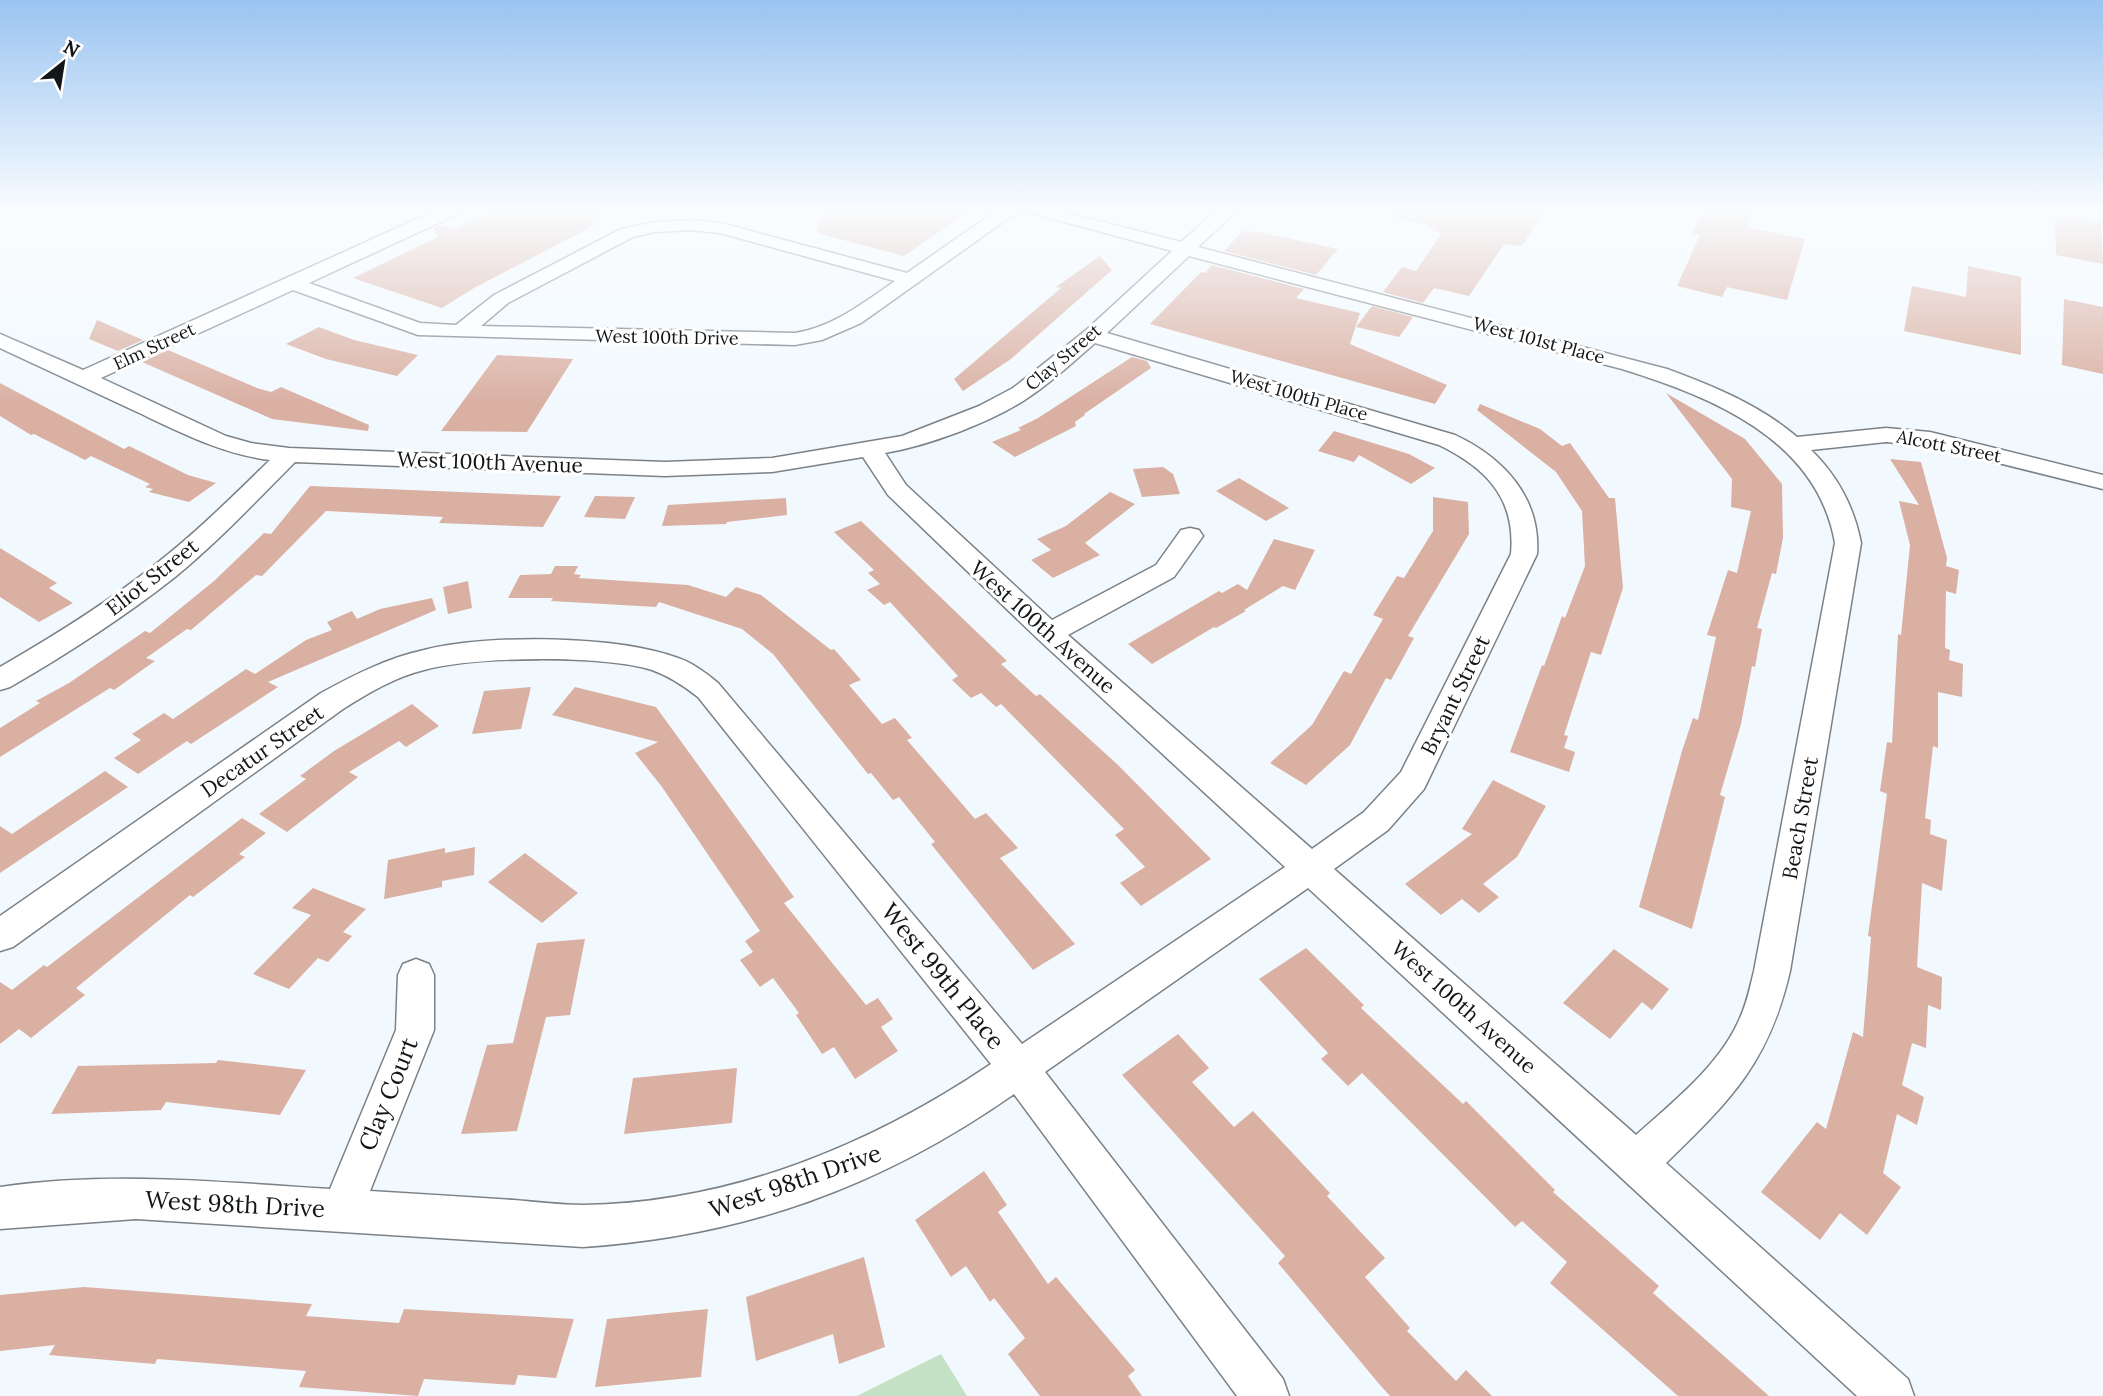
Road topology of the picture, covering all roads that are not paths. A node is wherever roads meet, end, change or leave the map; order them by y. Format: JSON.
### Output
{"nodes":[{"id":1,"x":314,"y":273,"type":"edge"},
{"id":2,"x":550,"y":273,"type":"edge"},
{"id":3,"x":886,"y":273,"type":"edge"},
{"id":4,"x":921,"y":273,"type":"edge"},
{"id":5,"x":1158,"y":273,"type":"edge"},
{"id":6,"x":1281,"y":273,"type":"edge"},
{"id":7,"x":911,"y":280,"type":"junction"},
{"id":8,"x":292,"y":283,"type":"junction"},
{"id":9,"x":461,"y":332,"type":"junction"},
{"id":10,"x":1092,"y":335,"type":"junction"},
{"id":11,"x":0,"y":340,"type":"edge"},
{"id":12,"x":82,"y":379,"type":"junction"},
{"id":13,"x":1793,"y":444,"type":"junction"},
{"id":14,"x":871,"y":450,"type":"junction"},
{"id":15,"x":289,"y":455,"type":"junction"},
{"id":16,"x":1498,"y":473,"type":"joint"},
{"id":17,"x":2103,"y":482,"type":"edge"},
{"id":18,"x":1191,"y":536,"type":"dead end"},
{"id":19,"x":1049,"y":633,"type":"junction"},
{"id":20,"x":557,"y":651,"type":"joint"},
{"id":21,"x":3,"y":675,"type":"edge"},
{"id":22,"x":1304,"y":871,"type":"junction"},
{"id":23,"x":0,"y":936,"type":"edge"},
{"id":24,"x":416,"y":975,"type":"dead end"},
{"id":25,"x":1019,"y":1069,"type":"junction"},
{"id":26,"x":1636,"y":1163,"type":"junction"},
{"id":27,"x":0,"y":1208,"type":"edge"},
{"id":28,"x":342,"y":1209,"type":"junction"},
{"id":29,"x":1266,"y":1396,"type":"edge"},
{"id":30,"x":1891,"y":1396,"type":"edge"}],
"edges":[{"from":1,"to":8,"type":"street","name":"Elm Street"},
{"from":2,"to":9,"type":"street"},
{"from":3,"to":7,"type":"street"},
{"from":4,"to":7,"type":"street","name":"West 100th Drive"},
{"from":5,"to":10,"type":"street","name":"Clay Street"},
{"from":6,"to":13,"type":"street","name":"West 101st Place"},
{"from":7,"to":9,"type":"street","name":"West 100th Drive"},
{"from":8,"to":9,"type":"street","name":"West 100th Drive"},
{"from":8,"to":12,"type":"street","name":"Elm Street"},
{"from":10,"to":14,"type":"street","name":"Clay Street"},
{"from":10,"to":16,"type":"street","name":"West 100th Place"},
{"from":11,"to":12,"type":"street","name":"West 100th Avenue"},
{"from":12,"to":15,"type":"street","name":"West 100th Avenue"},
{"from":13,"to":17,"type":"street","name":"Alcott Street"},
{"from":13,"to":26,"type":"street","name":"Beach Street"},
{"from":14,"to":15,"type":"street","name":"West 100th Avenue"},
{"from":14,"to":19,"type":"street","name":"West 100th Avenue"},
{"from":15,"to":21,"type":"street","name":"Eliot Street"},
{"from":16,"to":22,"type":"street","name":"Bryant Street"},
{"from":18,"to":19,"type":"street"},
{"from":19,"to":22,"type":"street","name":"West 100th Avenue"},
{"from":20,"to":23,"type":"street","name":"Decatur Street"},
{"from":20,"to":25,"type":"street","name":"West 99th Place"},
{"from":22,"to":25,"type":"street","name":"West 98th Drive"},
{"from":22,"to":26,"type":"street","name":"West 100th Avenue"},
{"from":24,"to":28,"type":"street","name":"Clay Court"},
{"from":25,"to":28,"type":"street","name":"West 98th Drive"},
{"from":25,"to":29,"type":"street","name":"West 99th Place"},
{"from":26,"to":30,"type":"street","name":"West 100th Avenue"},
{"from":27,"to":28,"type":"street","name":"West 98th Drive"}]}
